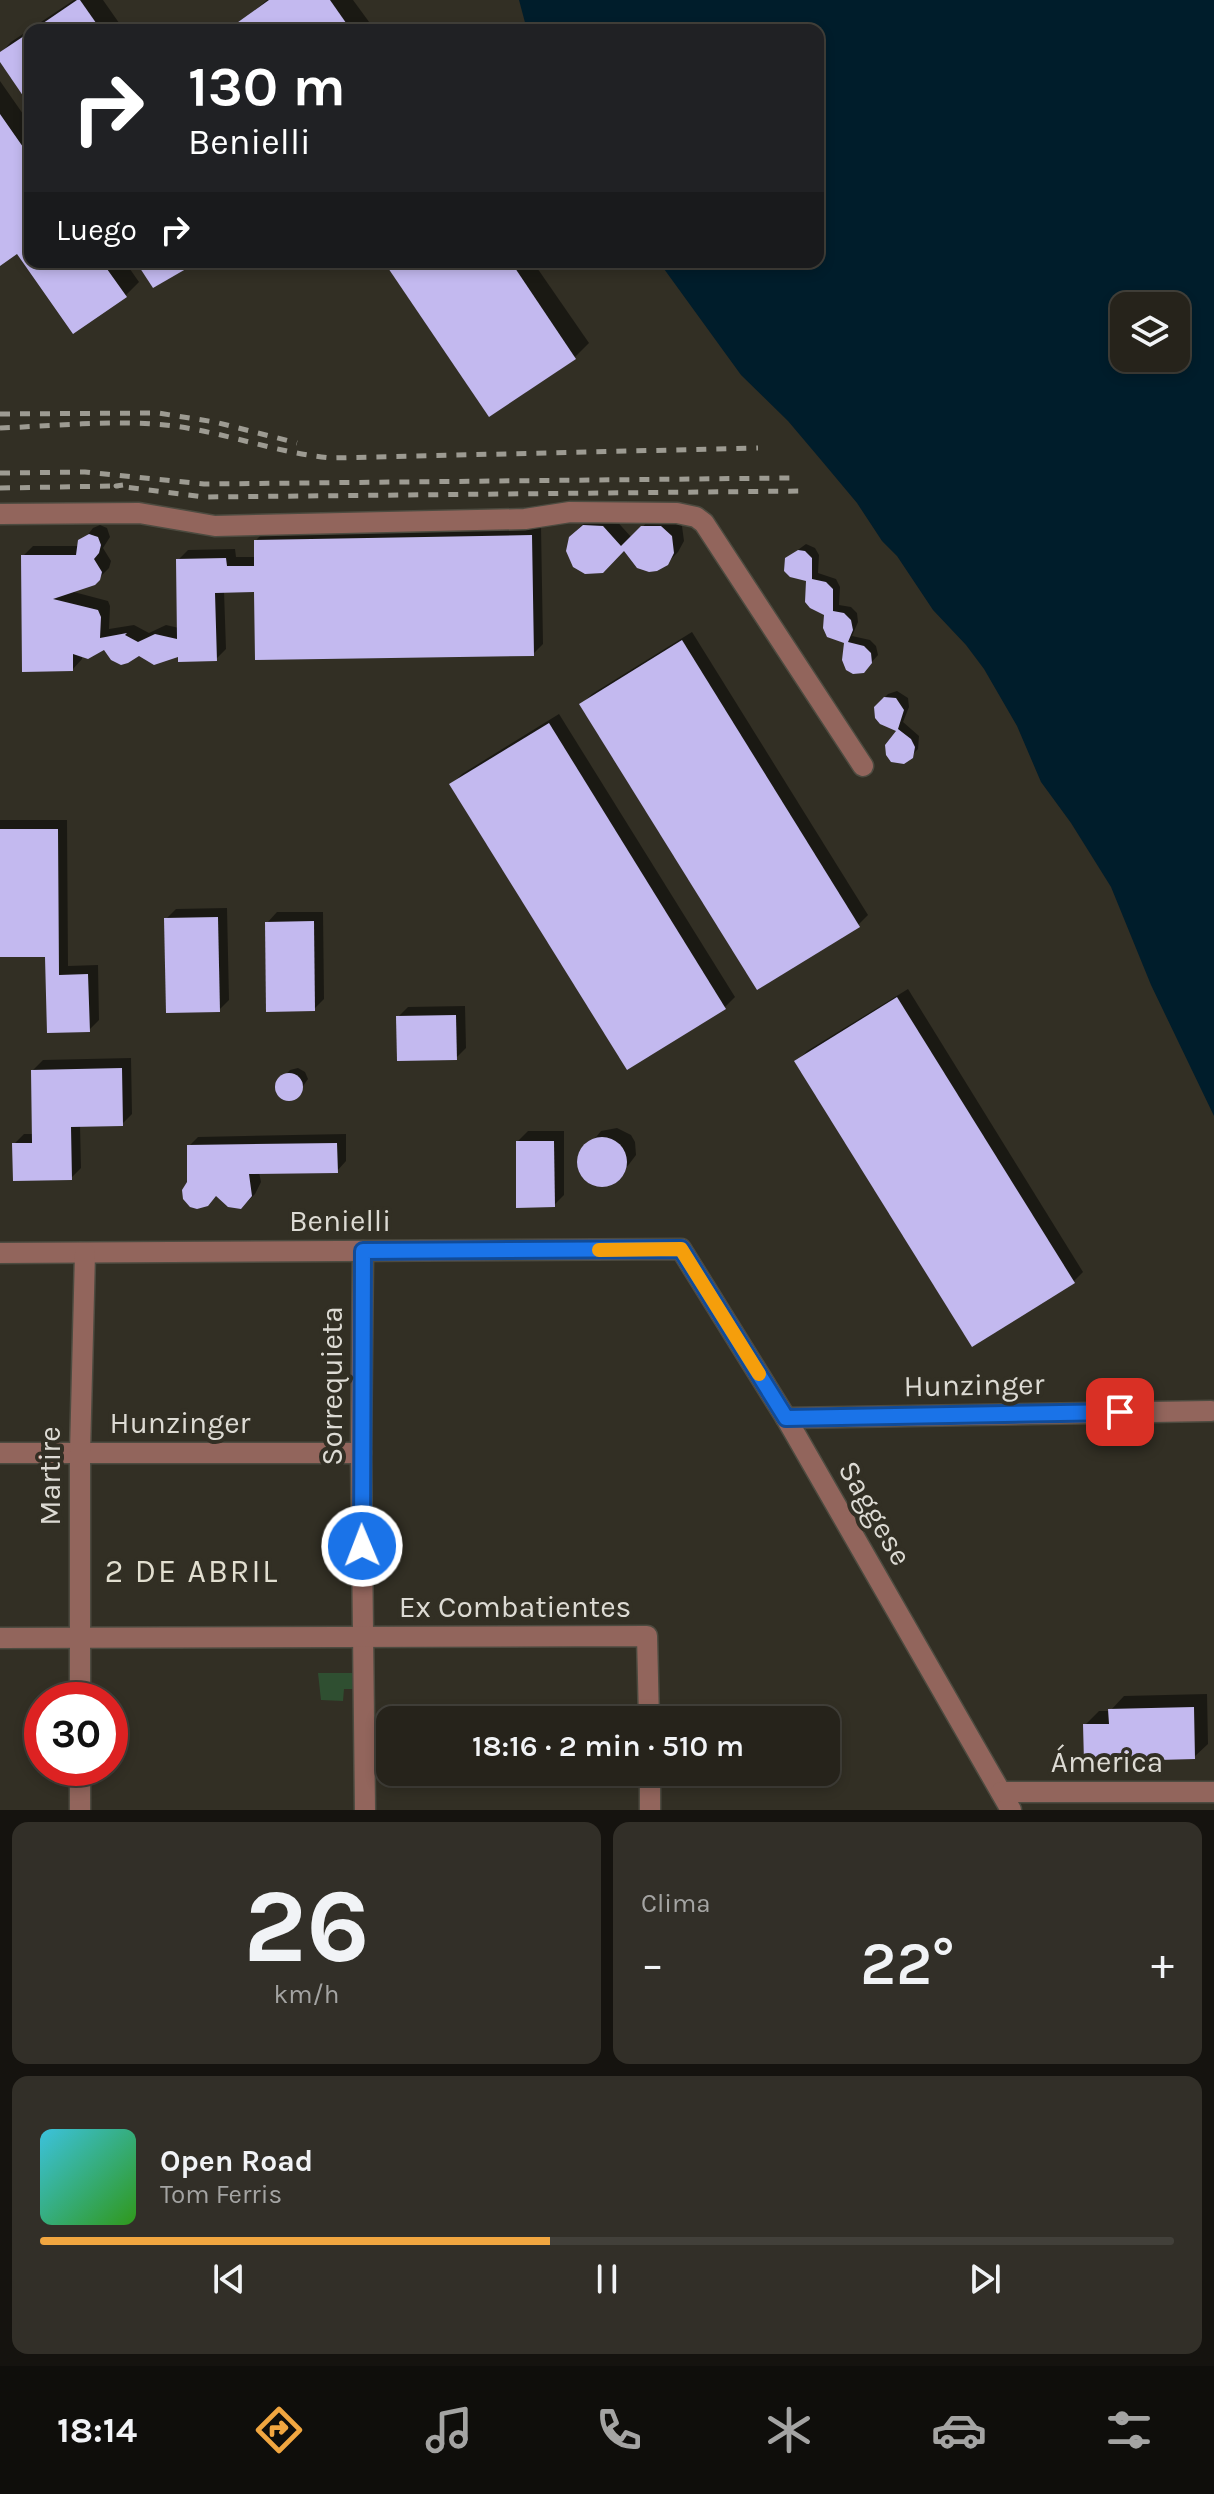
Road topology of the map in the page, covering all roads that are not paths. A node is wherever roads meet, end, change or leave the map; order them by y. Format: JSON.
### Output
{"nodes":[{"id":1,"x":0,"y":514,"type":"edge"},
{"id":2,"x":863,"y":766,"type":"dead end"},
{"id":3,"x":681,"y":1249,"type":"joint"},
{"id":4,"x":363,"y":1251,"type":"junction"},
{"id":5,"x":0,"y":1253,"type":"edge"},
{"id":6,"x":85,"y":1253,"type":"junction"},
{"id":7,"x":1211,"y":1411,"type":"dead end"},
{"id":8,"x":786,"y":1418,"type":"junction"},
{"id":9,"x":0,"y":1453,"type":"edge"},
{"id":10,"x":80,"y":1453,"type":"junction"},
{"id":11,"x":361,"y":1453,"type":"junction"},
{"id":12,"x":80,"y":1637,"type":"junction"},
{"id":13,"x":0,"y":1638,"type":"edge"},
{"id":14,"x":363,"y":1638,"type":"junction"},
{"id":15,"x":80,"y":1682,"type":"edge"},
{"id":16,"x":649,"y":1706,"type":"edge"},
{"id":17,"x":80,"y":1786,"type":"edge"},
{"id":18,"x":650,"y":1786,"type":"edge"},
{"id":19,"x":1214,"y":1792,"type":"edge"},
{"id":20,"x":1006,"y":1801,"type":"edge"},
{"id":21,"x":80,"y":1810,"type":"edge"},
{"id":22,"x":365,"y":1810,"type":"edge"},
{"id":23,"x":650,"y":1810,"type":"edge"}],
"edges":[{"from":1,"to":2,"type":"street"},
{"from":3,"to":4,"type":"street","name":"Benielli"},
{"from":3,"to":8,"type":"street","name":"Saggese"},
{"from":4,"to":6,"type":"street","name":"Benielli"},
{"from":4,"to":11,"type":"street","name":"Sorrequieta"},
{"from":5,"to":6,"type":"street","name":"Benielli"},
{"from":6,"to":10,"type":"street","name":"Martire"},
{"from":7,"to":8,"type":"street","name":"Hunzinger"},
{"from":8,"to":20,"type":"street","name":"Saggese"},
{"from":9,"to":10,"type":"street","name":"Hunzinger"},
{"from":10,"to":11,"type":"street","name":"Hunzinger"},
{"from":10,"to":12,"type":"street","name":"Martire"},
{"from":11,"to":14,"type":"street","name":"Sorrequieta"},
{"from":12,"to":13,"type":"street","name":"Ex Combatientes"},
{"from":12,"to":14,"type":"street","name":"Ex Combatientes"},
{"from":12,"to":15,"type":"street","name":"Martire"},
{"from":14,"to":16,"type":"street","name":"Ex Combatientes"},
{"from":14,"to":22,"type":"street","name":"Sorrequieta"},
{"from":17,"to":21,"type":"street"},
{"from":18,"to":23,"type":"street"},
{"from":19,"to":20,"type":"street","name":"Ámerica"}]}
